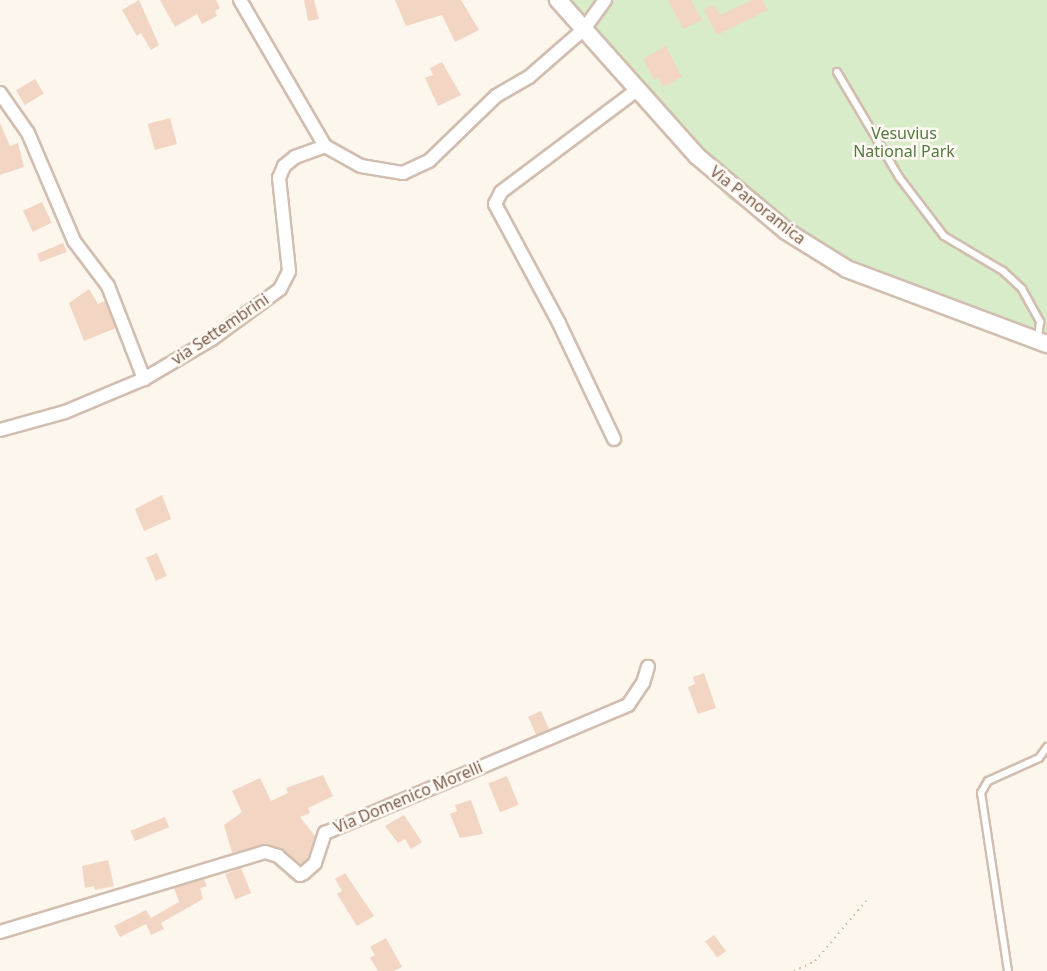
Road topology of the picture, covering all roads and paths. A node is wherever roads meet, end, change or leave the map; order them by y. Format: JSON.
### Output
{"nodes":[{"id":1,"x":240,"y":0,"type":"edge"},
{"id":2,"x":558,"y":0,"type":"edge"},
{"id":3,"x":605,"y":0,"type":"edge"},
{"id":4,"x":584,"y":29,"type":"junction"},
{"id":5,"x":837,"y":72,"type":"dead end"},
{"id":6,"x":638,"y":89,"type":"junction"},
{"id":7,"x":0,"y":93,"type":"edge"},
{"id":8,"x":325,"y":146,"type":"junction"},
{"id":9,"x":1043,"y":342,"type":"edge"},
{"id":10,"x":144,"y":379,"type":"junction"},
{"id":11,"x":0,"y":430,"type":"edge"},
{"id":12,"x":614,"y":439,"type":"dead end"},
{"id":13,"x":648,"y":667,"type":"dead end"},
{"id":14,"x":1047,"y":747,"type":"edge"},
{"id":15,"x":866,"y":901,"type":"dead end"},
{"id":16,"x":0,"y":932,"type":"edge"},
{"id":17,"x":794,"y":971,"type":"edge"},
{"id":18,"x":1008,"y":971,"type":"edge"}],
"edges":[{"from":1,"to":8,"type":"street"},
{"from":2,"to":4,"type":"street","name":"Via Panoramica"},
{"from":3,"to":4,"type":"street"},
{"from":4,"to":6,"type":"street","name":"Via Panoramica"},
{"from":4,"to":8,"type":"street"},
{"from":5,"to":9,"type":"lane"},
{"from":6,"to":9,"type":"street","name":"Via Panoramica"},
{"from":6,"to":12,"type":"street"},
{"from":7,"to":10,"type":"street"},
{"from":8,"to":10,"type":"street","name":"via Settembrini"},
{"from":10,"to":11,"type":"street","name":"via Settembrini"},
{"from":13,"to":16,"type":"street","name":"Via Domenico Morelli"},
{"from":14,"to":18,"type":"lane"},
{"from":15,"to":17,"type":"path"}]}
